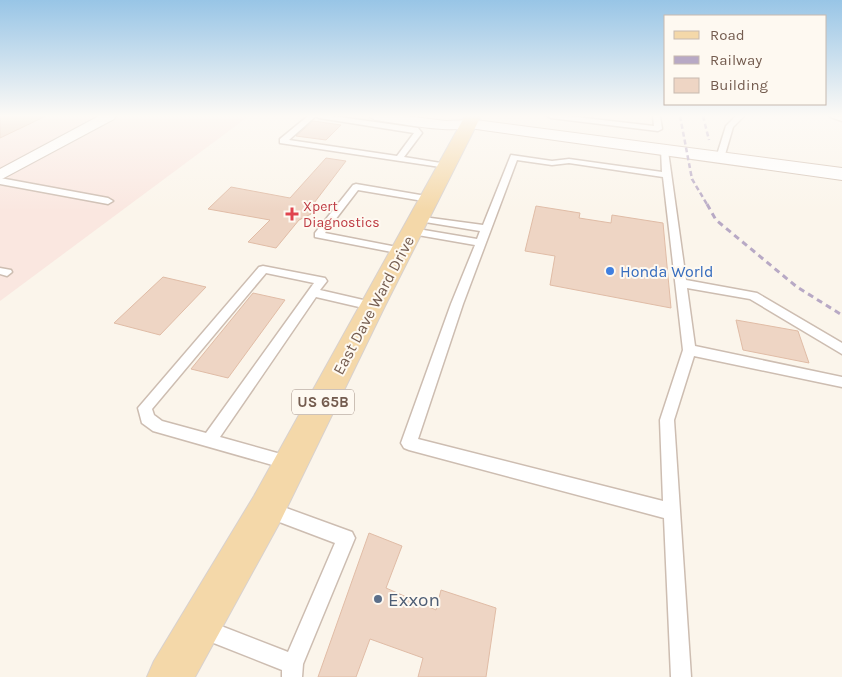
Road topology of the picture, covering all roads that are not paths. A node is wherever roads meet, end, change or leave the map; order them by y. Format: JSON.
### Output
{"nodes":[{"id":1,"x":51,"y":148,"type":"edge"},
{"id":2,"x":325,"y":148,"type":"edge"},
{"id":3,"x":407,"y":148,"type":"edge"},
{"id":4,"x":457,"y":148,"type":"edge"},
{"id":5,"x":639,"y":148,"type":"edge"},
{"id":6,"x":723,"y":148,"type":"edge"},
{"id":7,"x":664,"y":151,"type":"junction"},
{"id":8,"x":720,"y":158,"type":"junction"},
{"id":9,"x":399,"y":159,"type":"junction"},
{"id":10,"x":447,"y":166,"type":"junction"},
{"id":11,"x":842,"y":174,"type":"edge"},
{"id":12,"x":0,"y":175,"type":"edge"},
{"id":13,"x":667,"y":175,"type":"junction"},
{"id":14,"x":0,"y":181,"type":"edge"},
{"id":15,"x":108,"y":201,"type":"dead end"},
{"id":16,"x":416,"y":225,"type":"junction"},
{"id":17,"x":483,"y":236,"type":"junction"},
{"id":18,"x":680,"y":283,"type":"junction"},
{"id":19,"x":313,"y":292,"type":"junction"},
{"id":20,"x":372,"y":306,"type":"junction"},
{"id":21,"x":842,"y":349,"type":"edge"},
{"id":22,"x":690,"y":350,"type":"junction"},
{"id":23,"x":842,"y":382,"type":"edge"},
{"id":24,"x":208,"y":441,"type":"junction"},
{"id":25,"x":292,"y":463,"type":"junction"},
{"id":26,"x":268,"y":509,"type":"junction"},
{"id":27,"x":672,"y":512,"type":"junction"},
{"id":28,"x":198,"y":628,"type":"junction"},
{"id":29,"x":292,"y":671,"type":"edge"},
{"id":30,"x":166,"y":674,"type":"edge"},
{"id":31,"x":681,"y":677,"type":"edge"}],
"edges":[{"from":1,"to":12,"type":"street"},
{"from":2,"to":9,"type":"lane"},
{"from":3,"to":9,"type":"lane"},
{"from":4,"to":10,"type":"main road","name":"East Dave Ward Drive","number":"US 65B"},
{"from":5,"to":7,"type":"street"},
{"from":6,"to":8,"type":"lane"},
{"from":7,"to":8,"type":"street"},
{"from":7,"to":13,"type":"lane"},
{"from":8,"to":11,"type":"street"},
{"from":9,"to":10,"type":"lane"},
{"from":10,"to":16,"type":"main road","name":"East Dave Ward Drive","number":"US 65B"},
{"from":13,"to":17,"type":"lane"},
{"from":13,"to":18,"type":"lane"},
{"from":14,"to":15,"type":"lane"},
{"from":16,"to":16,"type":"lane"},
{"from":16,"to":17,"type":"lane"},
{"from":16,"to":17,"type":"lane"},
{"from":16,"to":20,"type":"main road","name":"East Dave Ward Drive","number":"US 65B"},
{"from":17,"to":27,"type":"lane"},
{"from":18,"to":21,"type":"lane"},
{"from":18,"to":22,"type":"lane"},
{"from":19,"to":20,"type":"lane"},
{"from":19,"to":24,"type":"lane"},
{"from":19,"to":24,"type":"lane"},
{"from":20,"to":25,"type":"main road","name":"East Dave Ward Drive","number":"US 65B"},
{"from":22,"to":23,"type":"lane"},
{"from":22,"to":27,"type":"lane"},
{"from":24,"to":25,"type":"lane"},
{"from":25,"to":26,"type":"main road","name":"East Dave Ward Drive","number":"US 65B"},
{"from":26,"to":28,"type":"main road","name":"East Dave Ward Drive","number":"US 65B"},
{"from":26,"to":29,"type":"lane"},
{"from":27,"to":31,"type":"lane"},
{"from":28,"to":29,"type":"lane"},
{"from":28,"to":30,"type":"main road","name":"East Dave Ward Drive","number":"US 65B"}]}
